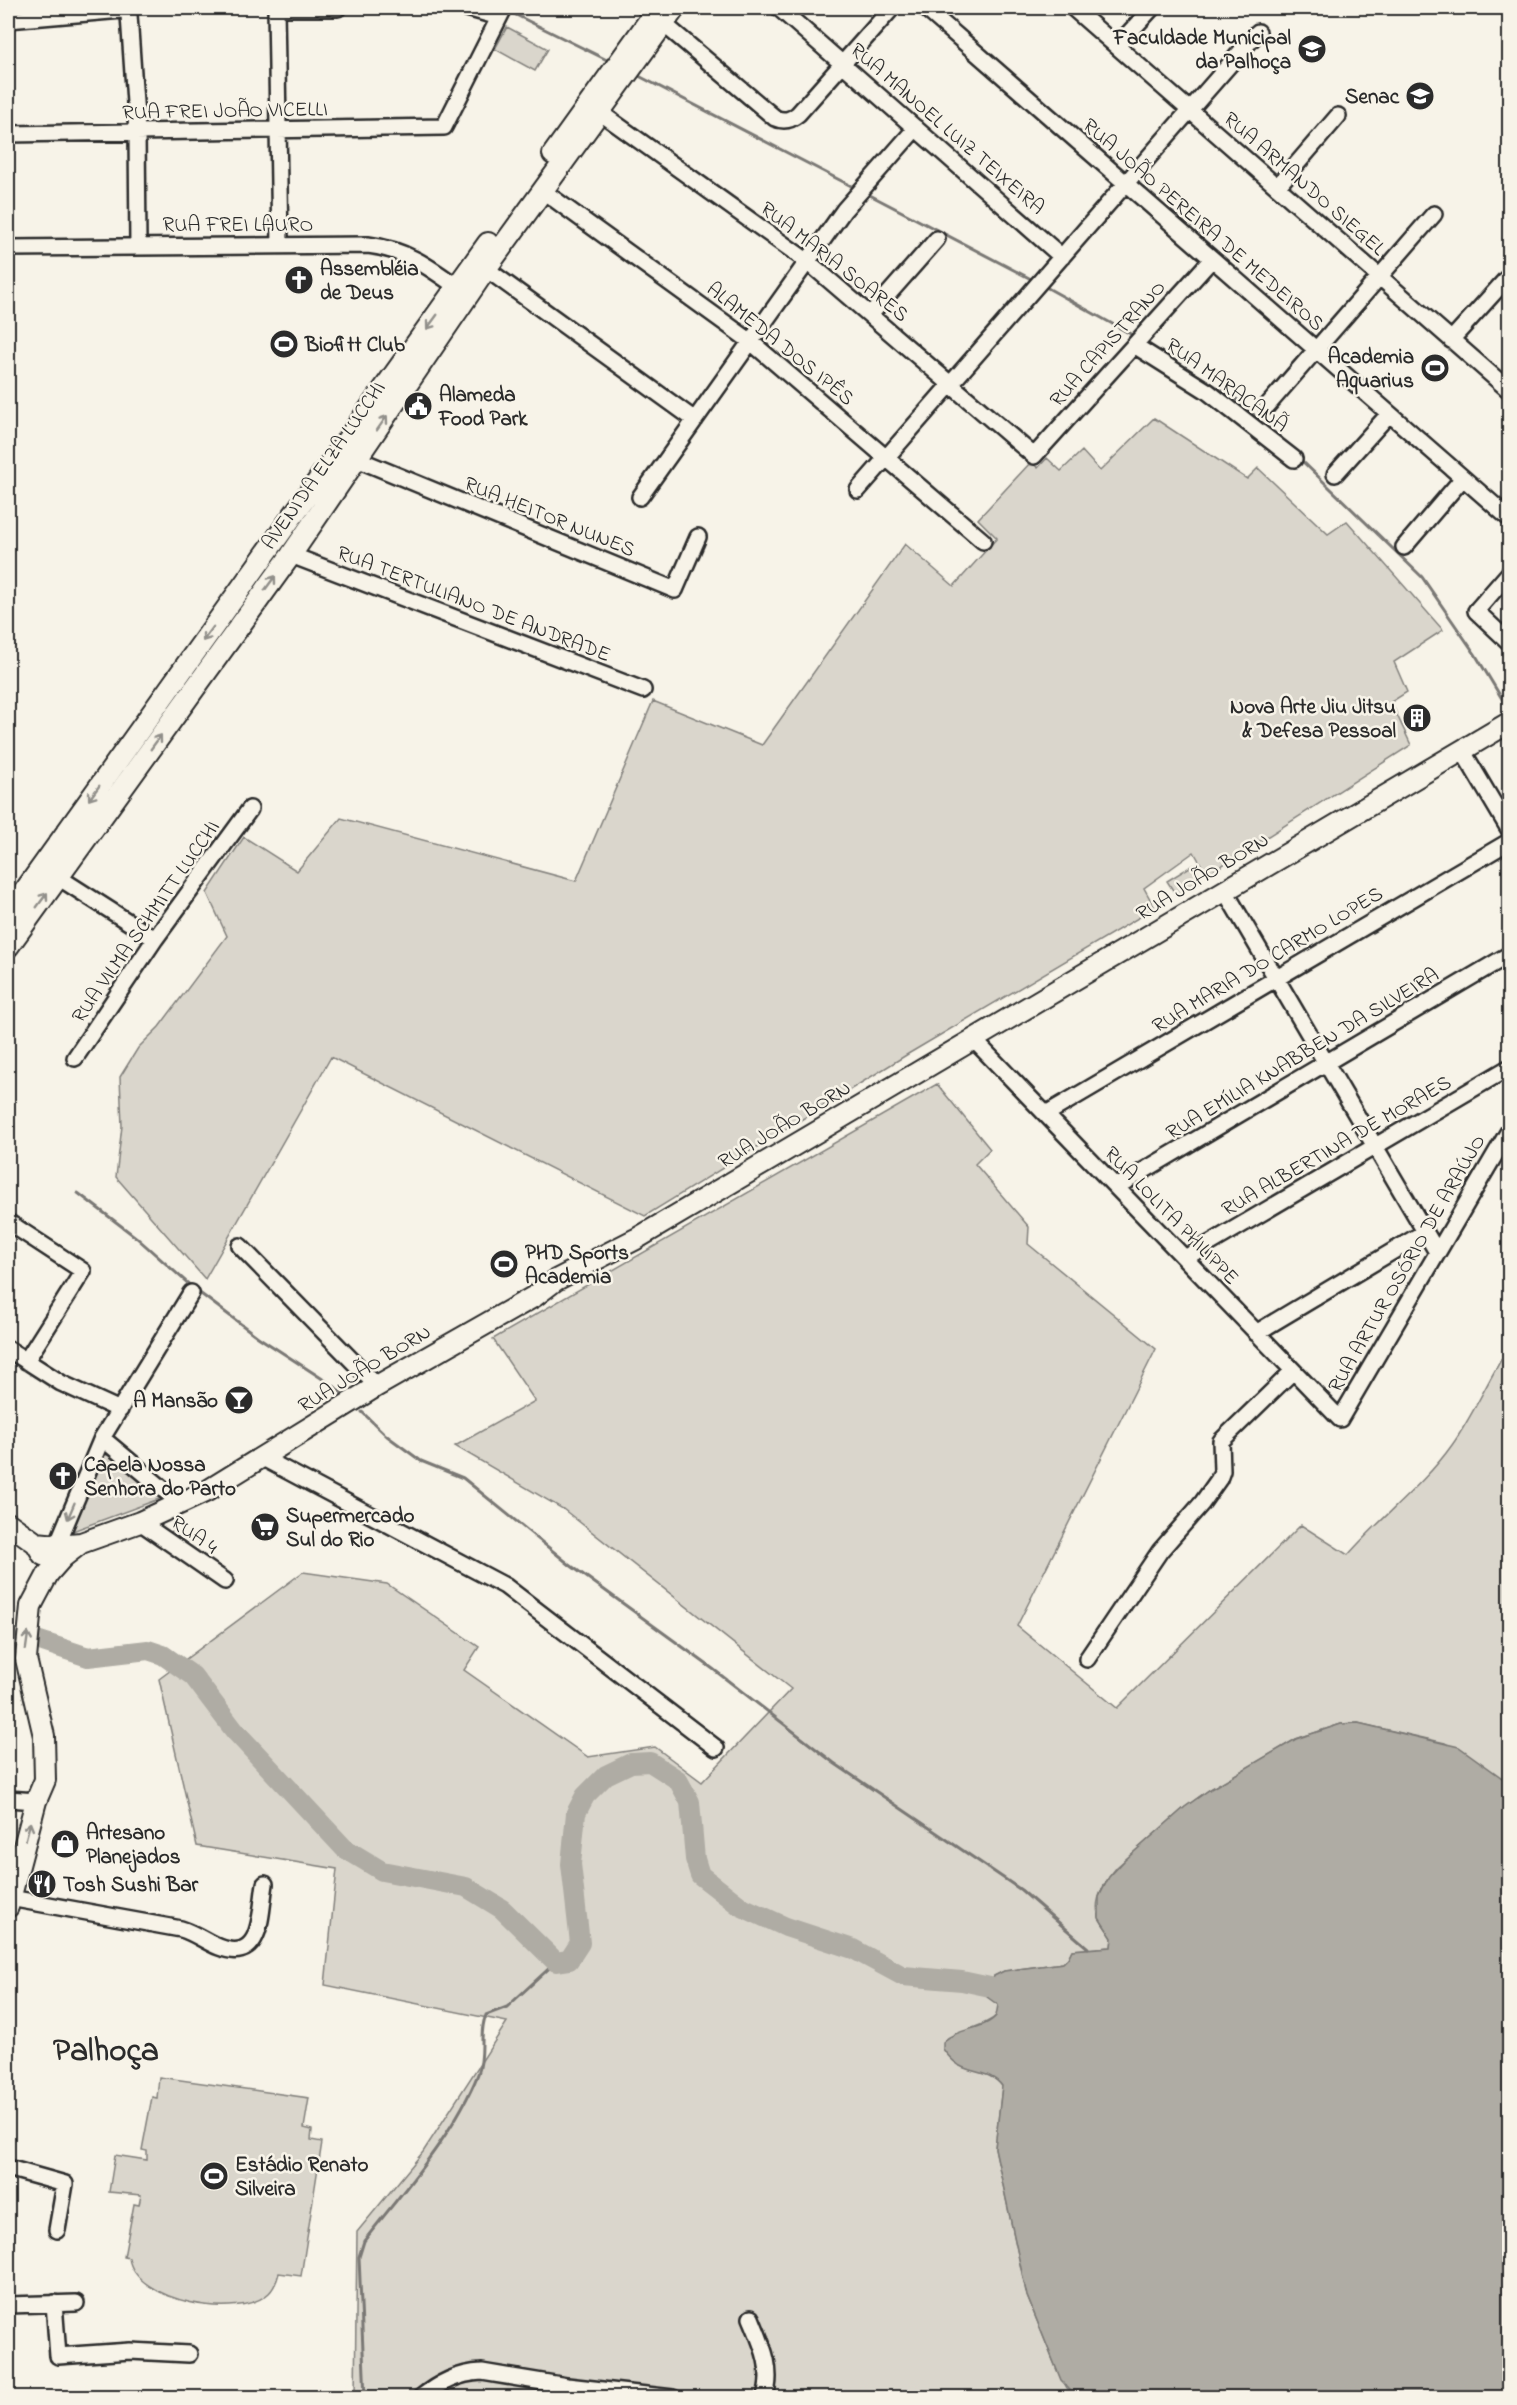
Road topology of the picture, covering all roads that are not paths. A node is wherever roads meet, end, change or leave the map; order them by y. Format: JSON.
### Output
{"nodes":[{"id":1,"x":276,"y":8,"type":"edge"},
{"id":2,"x":338,"y":8,"type":"edge"},
{"id":3,"x":467,"y":8,"type":"edge"},
{"id":4,"x":779,"y":8,"type":"edge"},
{"id":5,"x":891,"y":8,"type":"edge"},
{"id":6,"x":925,"y":8,"type":"edge"},
{"id":7,"x":1073,"y":8,"type":"edge"},
{"id":8,"x":1152,"y":8,"type":"edge"},
{"id":9,"x":501,"y":12,"type":"edge"},
{"id":10,"x":659,"y":12,"type":"edge"},
{"id":11,"x":8,"y":20,"type":"edge"},
{"id":12,"x":1258,"y":32,"type":"dead end"},
{"id":13,"x":1117,"y":46,"type":"junction"},
{"id":14,"x":843,"y":63,"type":"junction"},
{"id":15,"x":594,"y":108,"type":"junction"},
{"id":16,"x":1190,"y":111,"type":"junction"},
{"id":17,"x":1338,"y":116,"type":"dead end"},
{"id":18,"x":916,"y":128,"type":"junction"},
{"id":19,"x":278,"y":130,"type":"junction"},
{"id":20,"x":137,"y":132,"type":"junction"},
{"id":21,"x":8,"y":134,"type":"edge"},
{"id":22,"x":1126,"y":183,"type":"junction"},
{"id":23,"x":1277,"y":187,"type":"junction"},
{"id":24,"x":543,"y":191,"type":"junction"},
{"id":25,"x":1434,"y":214,"type":"dead end"},
{"id":26,"x":937,"y":239,"type":"dead end"},
{"id":27,"x":280,"y":245,"type":"junction"},
{"id":28,"x":138,"y":246,"type":"junction"},
{"id":29,"x":8,"y":248,"type":"edge"},
{"id":30,"x":1062,"y":257,"type":"junction"},
{"id":31,"x":1212,"y":259,"type":"junction"},
{"id":32,"x":807,"y":261,"type":"junction"},
{"id":33,"x":481,"y":265,"type":"junction"},
{"id":34,"x":1509,"y":275,"type":"edge"},
{"id":35,"x":1379,"y":277,"type":"junction"},
{"id":36,"x":463,"y":291,"type":"junction"},
{"id":37,"x":870,"y":315,"type":"junction"},
{"id":38,"x":1138,"y":340,"type":"junction"},
{"id":39,"x":1451,"y":340,"type":"junction"},
{"id":40,"x":750,"y":341,"type":"junction"},
{"id":41,"x":1316,"y":350,"type":"junction"},
{"id":42,"x":951,"y":383,"type":"junction"},
{"id":43,"x":1509,"y":391,"type":"edge"},
{"id":44,"x":1267,"y":406,"type":"dead end"},
{"id":45,"x":1389,"y":414,"type":"junction"},
{"id":46,"x":695,"y":420,"type":"junction"},
{"id":47,"x":1034,"y":456,"type":"joint"},
{"id":48,"x":887,"y":457,"type":"junction"},
{"id":49,"x":357,"y":459,"type":"junction"},
{"id":50,"x":1294,"y":459,"type":"dead end"},
{"id":51,"x":1335,"y":474,"type":"dead end"},
{"id":52,"x":1463,"y":478,"type":"junction"},
{"id":53,"x":858,"y":490,"type":"dead end"},
{"id":54,"x":640,"y":497,"type":"dead end"},
{"id":55,"x":1509,"y":519,"type":"edge"},
{"id":56,"x":698,"y":537,"type":"dead end"},
{"id":57,"x":983,"y":541,"type":"dead end"},
{"id":58,"x":1404,"y":547,"type":"dead end"},
{"id":59,"x":291,"y":555,"type":"junction"},
{"id":60,"x":1509,"y":573,"type":"edge"},
{"id":61,"x":1509,"y":643,"type":"edge"},
{"id":62,"x":186,"y":665,"type":"junction"},
{"id":63,"x":204,"y":676,"type":"junction"},
{"id":64,"x":643,"y":690,"type":"dead end"},
{"id":65,"x":1506,"y":724,"type":"edge"},
{"id":66,"x":1462,"y":750,"type":"junction"},
{"id":67,"x":250,"y":809,"type":"dead end"},
{"id":68,"x":1509,"y":831,"type":"edge"},
{"id":69,"x":1509,"y":841,"type":"edge"},
{"id":70,"x":58,"y":877,"type":"junction"},
{"id":71,"x":1225,"y":891,"type":"junction"},
{"id":72,"x":8,"y":914,"type":"edge"},
{"id":73,"x":154,"y":939,"type":"junction"},
{"id":74,"x":8,"y":947,"type":"edge"},
{"id":75,"x":1509,"y":954,"type":"edge"},
{"id":76,"x":1276,"y":978,"type":"junction"},
{"id":77,"x":974,"y":1040,"type":"junction"},
{"id":78,"x":75,"y":1058,"type":"dead end"},
{"id":79,"x":1326,"y":1063,"type":"junction"},
{"id":80,"x":1509,"y":1067,"type":"edge"},
{"id":81,"x":1046,"y":1114,"type":"junction"},
{"id":82,"x":1509,"y":1129,"type":"edge"},
{"id":83,"x":1375,"y":1146,"type":"junction"},
{"id":84,"x":1116,"y":1187,"type":"junction"},
{"id":85,"x":8,"y":1222,"type":"edge"},
{"id":86,"x":1425,"y":1232,"type":"junction"},
{"id":87,"x":240,"y":1246,"type":"dead end"},
{"id":88,"x":1437,"y":1252,"type":"junction"},
{"id":89,"x":1185,"y":1258,"type":"junction"},
{"id":90,"x":191,"y":1293,"type":"dead end"},
{"id":91,"x":1256,"y":1333,"type":"junction"},
{"id":92,"x":8,"y":1348,"type":"edge"},
{"id":93,"x":26,"y":1361,"type":"junction"},
{"id":94,"x":1293,"y":1371,"type":"junction"},
{"id":95,"x":378,"y":1386,"type":"junction"},
{"id":96,"x":120,"y":1410,"type":"junction"},
{"id":97,"x":1340,"y":1419,"type":"joint"},
{"id":98,"x":102,"y":1438,"type":"junction"},
{"id":99,"x":263,"y":1458,"type":"junction"},
{"id":100,"x":181,"y":1504,"type":"junction"},
{"id":101,"x":140,"y":1522,"type":"junction"},
{"id":102,"x":8,"y":1523,"type":"edge"},
{"id":103,"x":36,"y":1543,"type":"junction"},
{"id":104,"x":81,"y":1543,"type":"junction"},
{"id":105,"x":57,"y":1545,"type":"junction"},
{"id":106,"x":48,"y":1574,"type":"junction"},
{"id":107,"x":225,"y":1581,"type":"dead end"},
{"id":108,"x":1086,"y":1659,"type":"dead end"},
{"id":109,"x":716,"y":1748,"type":"dead end"},
{"id":110,"x":8,"y":1799,"type":"edge"},
{"id":111,"x":36,"y":1801,"type":"junction"},
{"id":112,"x":265,"y":1884,"type":"dead end"},
{"id":113,"x":9,"y":1903,"type":"edge"},
{"id":114,"x":8,"y":2168,"type":"edge"},
{"id":115,"x":57,"y":2230,"type":"dead end"},
{"id":116,"x":54,"y":2303,"type":"junction"},
{"id":117,"x":76,"y":2303,"type":"dead end"},
{"id":118,"x":8,"y":2305,"type":"edge"},
{"id":119,"x":751,"y":2318,"type":"dead end"},
{"id":120,"x":189,"y":2354,"type":"dead end"},
{"id":121,"x":420,"y":2397,"type":"edge"},
{"id":122,"x":674,"y":2397,"type":"edge"},
{"id":123,"x":764,"y":2397,"type":"edge"}],
"edges":[{"from":1,"to":2,"type":"street"},
{"from":1,"to":19,"type":"street"},
{"from":3,"to":9,"type":"street"},
{"from":4,"to":14,"type":"street","name":"RUA MANOEL LUIZ TEIXEIRA"},
{"from":5,"to":14,"type":"street"},
{"from":6,"to":22,"type":"street","name":"RUA JOÃO PEREIRA DE MEDEIROS"},
{"from":7,"to":13,"type":"street","name":"RUA ARMANDO SIEGEL"},
{"from":8,"to":13,"type":"street"},
{"from":9,"to":19,"type":"street","name":"RUA FREI JOÃO VICELLI"},
{"from":10,"to":14,"type":"street"},
{"from":10,"to":15,"type":"main road","name":"AVENIDA ELZA LUCCHI"},
{"from":11,"to":20,"type":"street"},
{"from":12,"to":16,"type":"street"},
{"from":13,"to":16,"type":"street","name":"RUA ARMANDO SIEGEL"},
{"from":14,"to":18,"type":"street","name":"RUA MANOEL LUIZ TEIXEIRA"},
{"from":15,"to":24,"type":"main road","name":"AVENIDA ELZA LUCCHI"},
{"from":15,"to":32,"type":"street","name":"RUA MARIA SOARES"},
{"from":15,"to":33,"type":"main road","name":"AVENIDA ELZA LUCCHI"},
{"from":16,"to":22,"type":"street"},
{"from":16,"to":23,"type":"street","name":"RUA ARMANDO SIEGEL"},
{"from":17,"to":23,"type":"street"},
{"from":18,"to":30,"type":"street","name":"RUA MANOEL LUIZ TEIXEIRA"},
{"from":18,"to":32,"type":"street"},
{"from":19,"to":20,"type":"street","name":"RUA FREI JOÃO VICELLI"},
{"from":19,"to":27,"type":"street"},
{"from":20,"to":21,"type":"street","name":"RUA FREI JOÃO VICELLI"},
{"from":20,"to":28,"type":"street"},
{"from":22,"to":30,"type":"street"},
{"from":22,"to":31,"type":"street","name":"RUA JOÃO PEREIRA DE MEDEIROS"},
{"from":23,"to":35,"type":"street","name":"RUA ARMANDO SIEGEL"},
{"from":24,"to":33,"type":"main road","name":"AVENIDA ELZA LUCCHI"},
{"from":24,"to":40,"type":"street","name":"ALAMEDA DOS IPÊS"},
{"from":25,"to":35,"type":"street"},
{"from":26,"to":37,"type":"street"},
{"from":27,"to":28,"type":"street","name":"RUA FREI LAURO"},
{"from":27,"to":36,"type":"street","name":"RUA FREI LAURO"},
{"from":28,"to":29,"type":"street","name":"RUA FREI LAURO"},
{"from":30,"to":42,"type":"street"},
{"from":31,"to":38,"type":"street","name":"RUA CAPISTRANO"},
{"from":31,"to":41,"type":"street","name":"RUA JOÃO PEREIRA DE MEDEIROS"},
{"from":32,"to":37,"type":"street","name":"RUA MARIA SOARES"},
{"from":32,"to":40,"type":"street"},
{"from":33,"to":36,"type":"main road","name":"AVENIDA ELZA LUCCHI"},
{"from":33,"to":46,"type":"street"},
{"from":34,"to":39,"type":"street"},
{"from":35,"to":39,"type":"street","name":"RUA ARMANDO SIEGEL"},
{"from":35,"to":41,"type":"street"},
{"from":49,"to":36,"type":"main road","name":"AVENIDA ELZA LUCCHI","one_way":true},
{"from":36,"to":62,"type":"main road","name":"AVENIDA ELZA LUCCHI","one_way":true},
{"from":37,"to":42,"type":"street","name":"RUA MARIA SOARES"},
{"from":38,"to":47,"type":"street","name":"RUA CAPISTRANO"},
{"from":38,"to":50,"type":"street","name":"RUA MARACANÃ"},
{"from":39,"to":43,"type":"street","name":"RUA ARMANDO SIEGEL"},
{"from":40,"to":46,"type":"street"},
{"from":40,"to":48,"type":"street","name":"ALAMEDA DOS IPÊS"},
{"from":41,"to":44,"type":"street"},
{"from":41,"to":45,"type":"street","name":"RUA JOÃO PEREIRA DE MEDEIROS"},
{"from":42,"to":47,"type":"street","name":"RUA MARIA SOARES"},
{"from":42,"to":48,"type":"street"},
{"from":45,"to":51,"type":"street"},
{"from":45,"to":52,"type":"street","name":"RUA JOÃO PEREIRA DE MEDEIROS"},
{"from":46,"to":54,"type":"street"},
{"from":48,"to":53,"type":"street"},
{"from":48,"to":57,"type":"street","name":"ALAMEDA DOS IPÊS"},
{"from":49,"to":56,"type":"street","name":"RUA HEITOR NUNES"},
{"from":49,"to":59,"type":"main road","name":"AVENIDA ELZA LUCCHI"},
{"from":52,"to":55,"type":"street","name":"RUA JOÃO PEREIRA DE MEDEIROS"},
{"from":52,"to":58,"type":"street"},
{"from":63,"to":59,"type":"main road","name":"AVENIDA ELZA LUCCHI","one_way":true},
{"from":59,"to":64,"type":"street","name":"RUA TERTULIANO DE ANDRADE"},
{"from":60,"to":61,"type":"street"},
{"from":62,"to":63,"type":"main road"},
{"from":62,"to":72,"type":"main road","name":"AVENIDA ELZA LUCCHI","one_way":true},
{"from":70,"to":63,"type":"main road","name":"AVENIDA ELZA LUCCHI","one_way":true},
{"from":65,"to":66,"type":"main road","name":"RUA JOÃO BORN"},
{"from":66,"to":68,"type":"street"},
{"from":66,"to":71,"type":"main road","name":"RUA JOÃO BORN"},
{"from":67,"to":73,"type":"street","name":"RUA VILMA SCHMITT LUCCHI"},
{"from":69,"to":76,"type":"street","name":"RUA MARIA DO CARMO LOPES"},
{"from":70,"to":73,"type":"street"},
{"from":74,"to":70,"type":"main road","name":"AVENIDA ELZA LUCCHI","one_way":true},
{"from":71,"to":76,"type":"street"},
{"from":71,"to":77,"type":"main road","name":"RUA JOÃO BORN"},
{"from":73,"to":78,"type":"street","name":"RUA VILMA SCHMITT LUCCHI"},
{"from":75,"to":79,"type":"street","name":"RUA EMÍLIA KNABBEN DA SILVEIRA"},
{"from":76,"to":79,"type":"street"},
{"from":76,"to":81,"type":"street","name":"RUA MARIA DO CARMO LOPES"},
{"from":77,"to":81,"type":"street","name":"RUA LOLITA PHILIPPE"},
{"from":77,"to":95,"type":"main road","name":"RUA JOÃO BORN"},
{"from":79,"to":83,"type":"street"},
{"from":79,"to":84,"type":"street","name":"RUA EMÍLIA KNABBEN DA SILVEIRA"},
{"from":80,"to":83,"type":"street","name":"RUA ALBERTINA DE MORAES"},
{"from":81,"to":84,"type":"street","name":"RUA LOLITA PHILIPPE"},
{"from":82,"to":88,"type":"street","name":"RUA ARTUR OSÓRIO DE ARAÚJO"},
{"from":83,"to":86,"type":"street"},
{"from":83,"to":89,"type":"street","name":"RUA ALBERTINA DE MORAES"},
{"from":84,"to":89,"type":"street","name":"RUA LOLITA PHILIPPE"},
{"from":85,"to":93,"type":"street"},
{"from":86,"to":88,"type":"street"},
{"from":86,"to":91,"type":"street"},
{"from":87,"to":95,"type":"street"},
{"from":88,"to":97,"type":"street","name":"RUA ARTUR OSÓRIO DE ARAÚJO"},
{"from":89,"to":91,"type":"street","name":"RUA LOLITA PHILIPPE"},
{"from":90,"to":96,"type":"street"},
{"from":91,"to":94,"type":"street","name":"RUA LOLITA PHILIPPE"},
{"from":92,"to":93,"type":"street"},
{"from":93,"to":96,"type":"street"},
{"from":94,"to":97,"type":"street","name":"RUA LOLITA PHILIPPE"},
{"from":94,"to":108,"type":"street"},
{"from":95,"to":99,"type":"main road","name":"RUA JOÃO BORN"},
{"from":96,"to":98,"type":"street"},
{"from":98,"to":100,"type":"street"},
{"from":98,"to":105,"type":"street","one_way":true},
{"from":99,"to":100,"type":"main road","name":"RUA JOÃO BORN"},
{"from":99,"to":109,"type":"street"},
{"from":100,"to":101,"type":"main road","name":"RUA JOÃO BORN"},
{"from":101,"to":104,"type":"main road","name":"RUA JOÃO BORN"},
{"from":101,"to":107,"type":"street","name":"RUA 4"},
{"from":102,"to":103,"type":"main road"},
{"from":103,"to":105,"type":"main road"},
{"from":103,"to":106,"type":"main road"},
{"from":104,"to":105,"type":"main road"},
{"from":104,"to":106,"type":"main road"},
{"from":111,"to":106,"type":"main road","one_way":true},
{"from":110,"to":111,"type":"street"},
{"from":113,"to":111,"type":"main road","one_way":true},
{"from":112,"to":113,"type":"street"},
{"from":114,"to":115,"type":"street"},
{"from":116,"to":117,"type":"street"},
{"from":116,"to":118,"type":"street"},
{"from":116,"to":120,"type":"street"},
{"from":119,"to":123,"type":"street"},
{"from":121,"to":122,"type":"street"}]}
